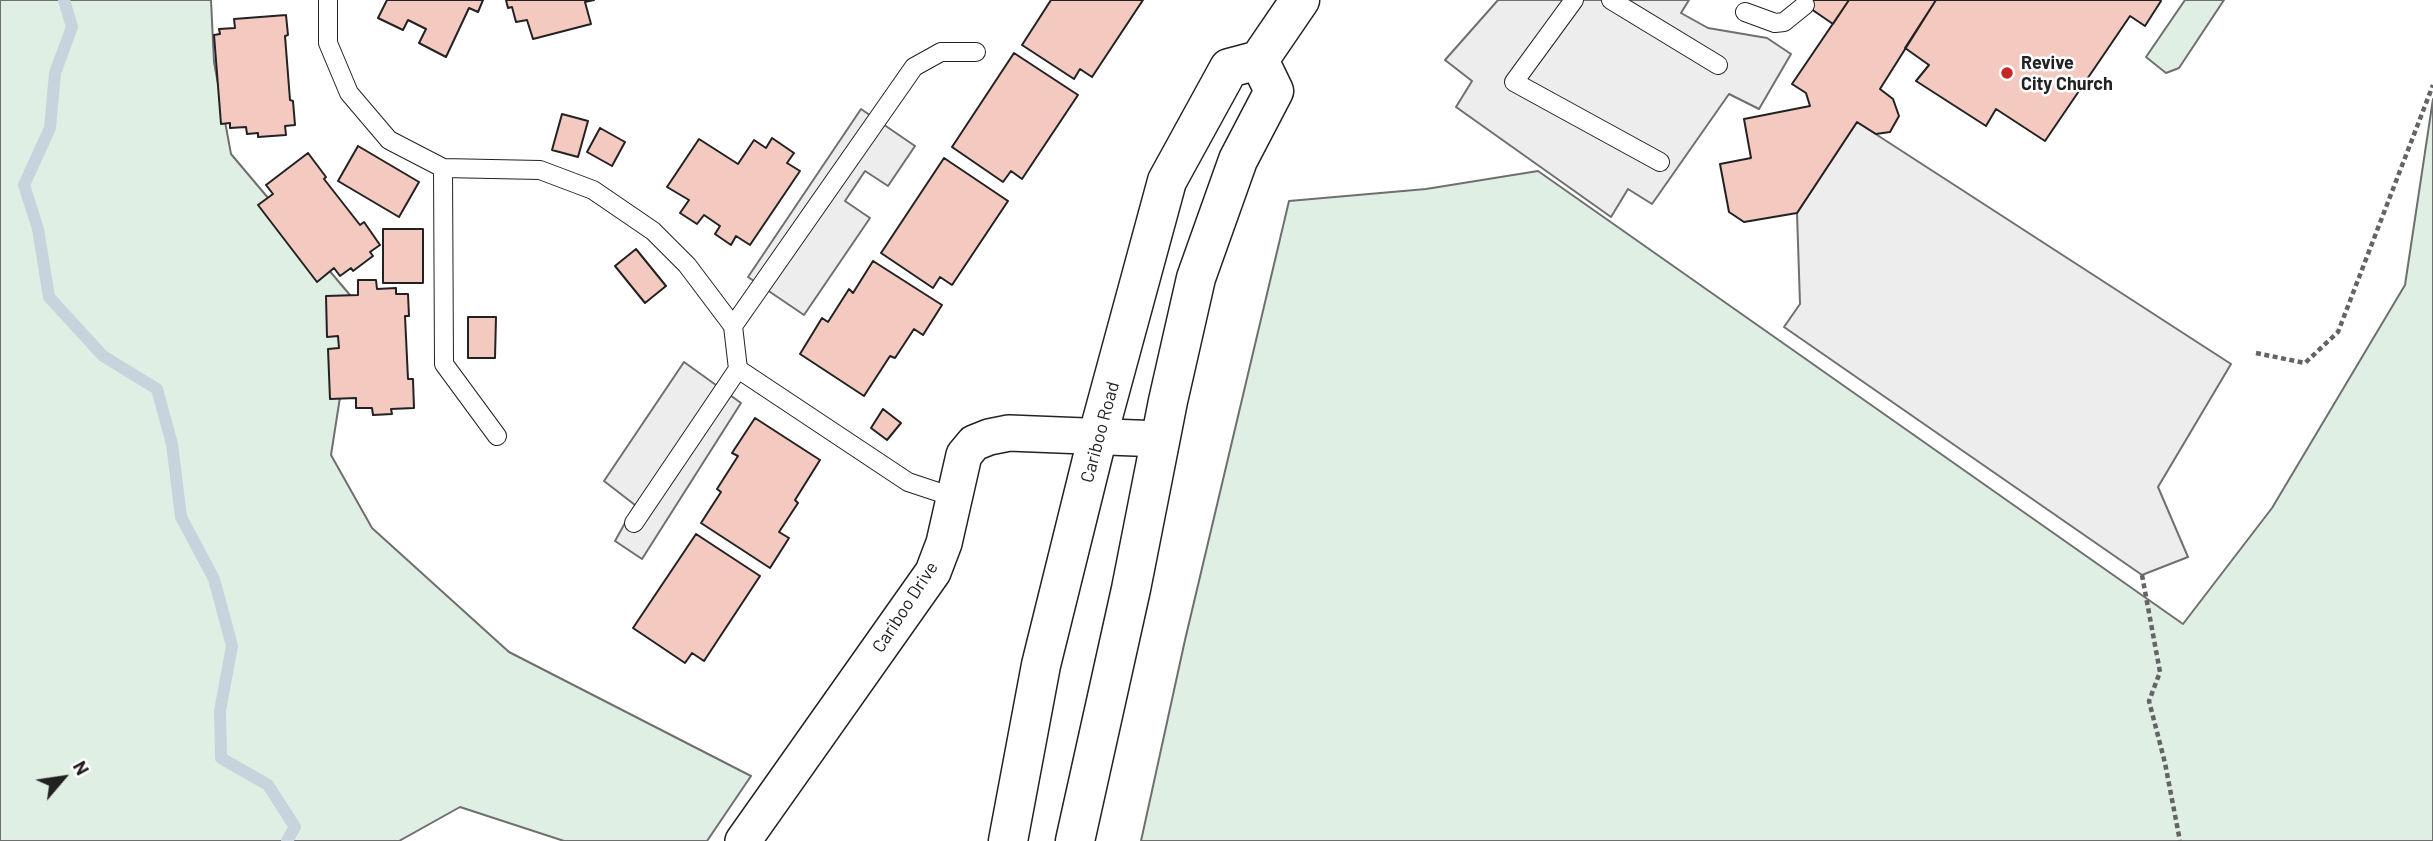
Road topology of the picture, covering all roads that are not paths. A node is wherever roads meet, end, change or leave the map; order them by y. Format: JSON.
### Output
{"nodes":[{"id":1,"x":328,"y":0,"type":"edge"},
{"id":2,"x":1300,"y":0,"type":"edge"},
{"id":3,"x":1574,"y":0,"type":"edge"},
{"id":4,"x":1611,"y":0,"type":"edge"},
{"id":5,"x":1805,"y":5,"type":"dead end"},
{"id":6,"x":1745,"y":12,"type":"dead end"},
{"id":7,"x":976,"y":52,"type":"dead end"},
{"id":8,"x":1259,"y":60,"type":"junction"},
{"id":9,"x":1718,"y":65,"type":"dead end"},
{"id":10,"x":1660,"y":162,"type":"dead end"},
{"id":11,"x":443,"y":168,"type":"junction"},
{"id":12,"x":733,"y":326,"type":"junction"},
{"id":13,"x":738,"y":369,"type":"junction"},
{"id":14,"x":1098,"y":435,"type":"junction"},
{"id":15,"x":497,"y":436,"type":"dead end"},
{"id":16,"x":1160,"y":439,"type":"junction"},
{"id":17,"x":953,"y":497,"type":"junction"},
{"id":18,"x":634,"y":523,"type":"dead end"},
{"id":19,"x":743,"y":841,"type":"edge"},
{"id":20,"x":1008,"y":841,"type":"edge"},
{"id":21,"x":1075,"y":841,"type":"edge"}],
"edges":[{"from":1,"to":11,"type":"lane"},
{"from":2,"to":8,"type":"street"},
{"from":3,"to":10,"type":"lane"},
{"from":4,"to":9,"type":"lane"},
{"from":5,"to":6,"type":"lane"},
{"from":7,"to":12,"type":"lane"},
{"from":8,"to":14,"type":"street","name":"Cariboo Road"},
{"from":8,"to":16,"type":"street"},
{"from":11,"to":12,"type":"lane"},
{"from":11,"to":15,"type":"lane"},
{"from":12,"to":13,"type":"lane"},
{"from":13,"to":17,"type":"lane"},
{"from":13,"to":18,"type":"lane"},
{"from":14,"to":16,"type":"street","name":"Cariboo Drive"},
{"from":14,"to":17,"type":"street","name":"Cariboo Drive"},
{"from":14,"to":20,"type":"street","name":"Cariboo Road"},
{"from":16,"to":21,"type":"street"},
{"from":17,"to":19,"type":"street","name":"Cariboo Drive"}]}
